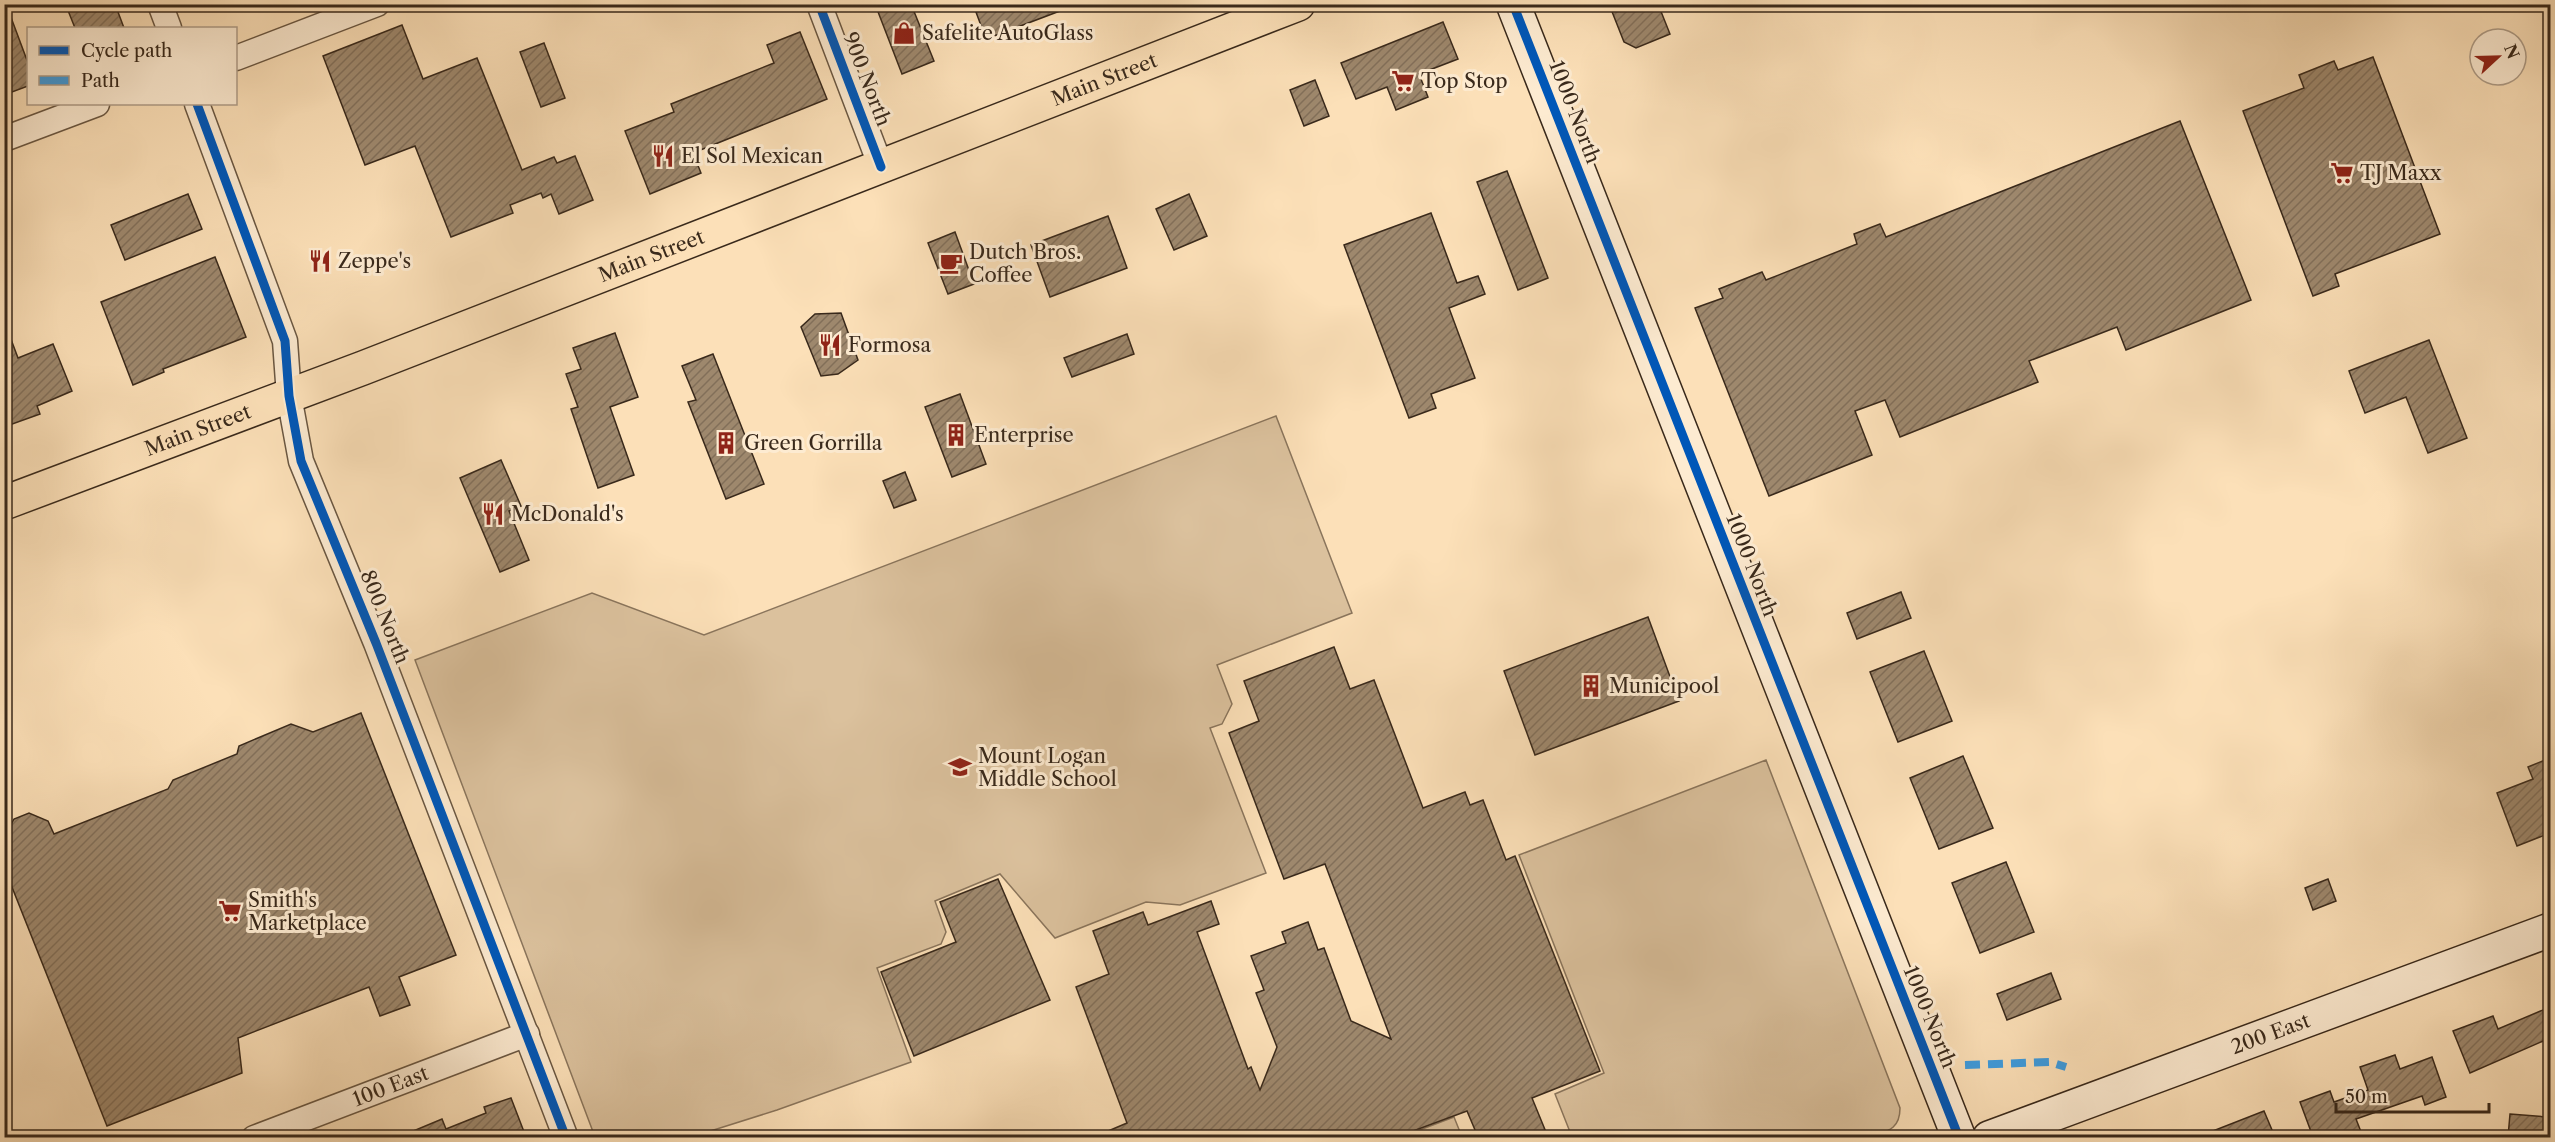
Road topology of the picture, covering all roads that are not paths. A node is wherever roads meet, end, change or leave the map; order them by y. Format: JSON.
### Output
{"nodes":[{"id":1,"x":160,"y":4,"type":"edge"},
{"id":2,"x":377,"y":4,"type":"edge"},
{"id":3,"x":819,"y":4,"type":"edge"},
{"id":4,"x":1298,"y":4,"type":"edge"},
{"id":5,"x":1513,"y":4,"type":"edge"},
{"id":6,"x":169,"y":27,"type":"edge"},
{"id":7,"x":237,"y":58,"type":"edge"},
{"id":8,"x":95,"y":105,"type":"edge"},
{"id":9,"x":197,"y":105,"type":"edge"},
{"id":10,"x":4,"y":139,"type":"edge"},
{"id":11,"x":880,"y":167,"type":"junction"},
{"id":12,"x":289,"y":396,"type":"junction"},
{"id":13,"x":4,"y":503,"type":"edge"},
{"id":14,"x":2550,"y":930,"type":"edge"},
{"id":15,"x":526,"y":1034,"type":"junction"},
{"id":16,"x":254,"y":1137,"type":"edge"},
{"id":17,"x":566,"y":1137,"type":"edge"},
{"id":18,"x":1959,"y":1137,"type":"edge"},
{"id":19,"x":1989,"y":1137,"type":"edge"}],
"edges":[{"from":1,"to":6,"type":"street"},
{"from":2,"to":7,"type":"street"},
{"from":3,"to":11,"type":"street","name":"900 North"},
{"from":4,"to":11,"type":"main road","name":"Main Street"},
{"from":5,"to":18,"type":"street","name":"1000 North"},
{"from":8,"to":10,"type":"street"},
{"from":9,"to":12,"type":"street","name":"800 North"},
{"from":11,"to":12,"type":"main road","name":"Main Street"},
{"from":12,"to":13,"type":"main road","name":"Main Street"},
{"from":12,"to":15,"type":"street","name":"800 North"},
{"from":14,"to":19,"type":"street","name":"200 East"},
{"from":15,"to":16,"type":"street","name":"100 East"},
{"from":15,"to":17,"type":"street","name":"800 North"}]}
